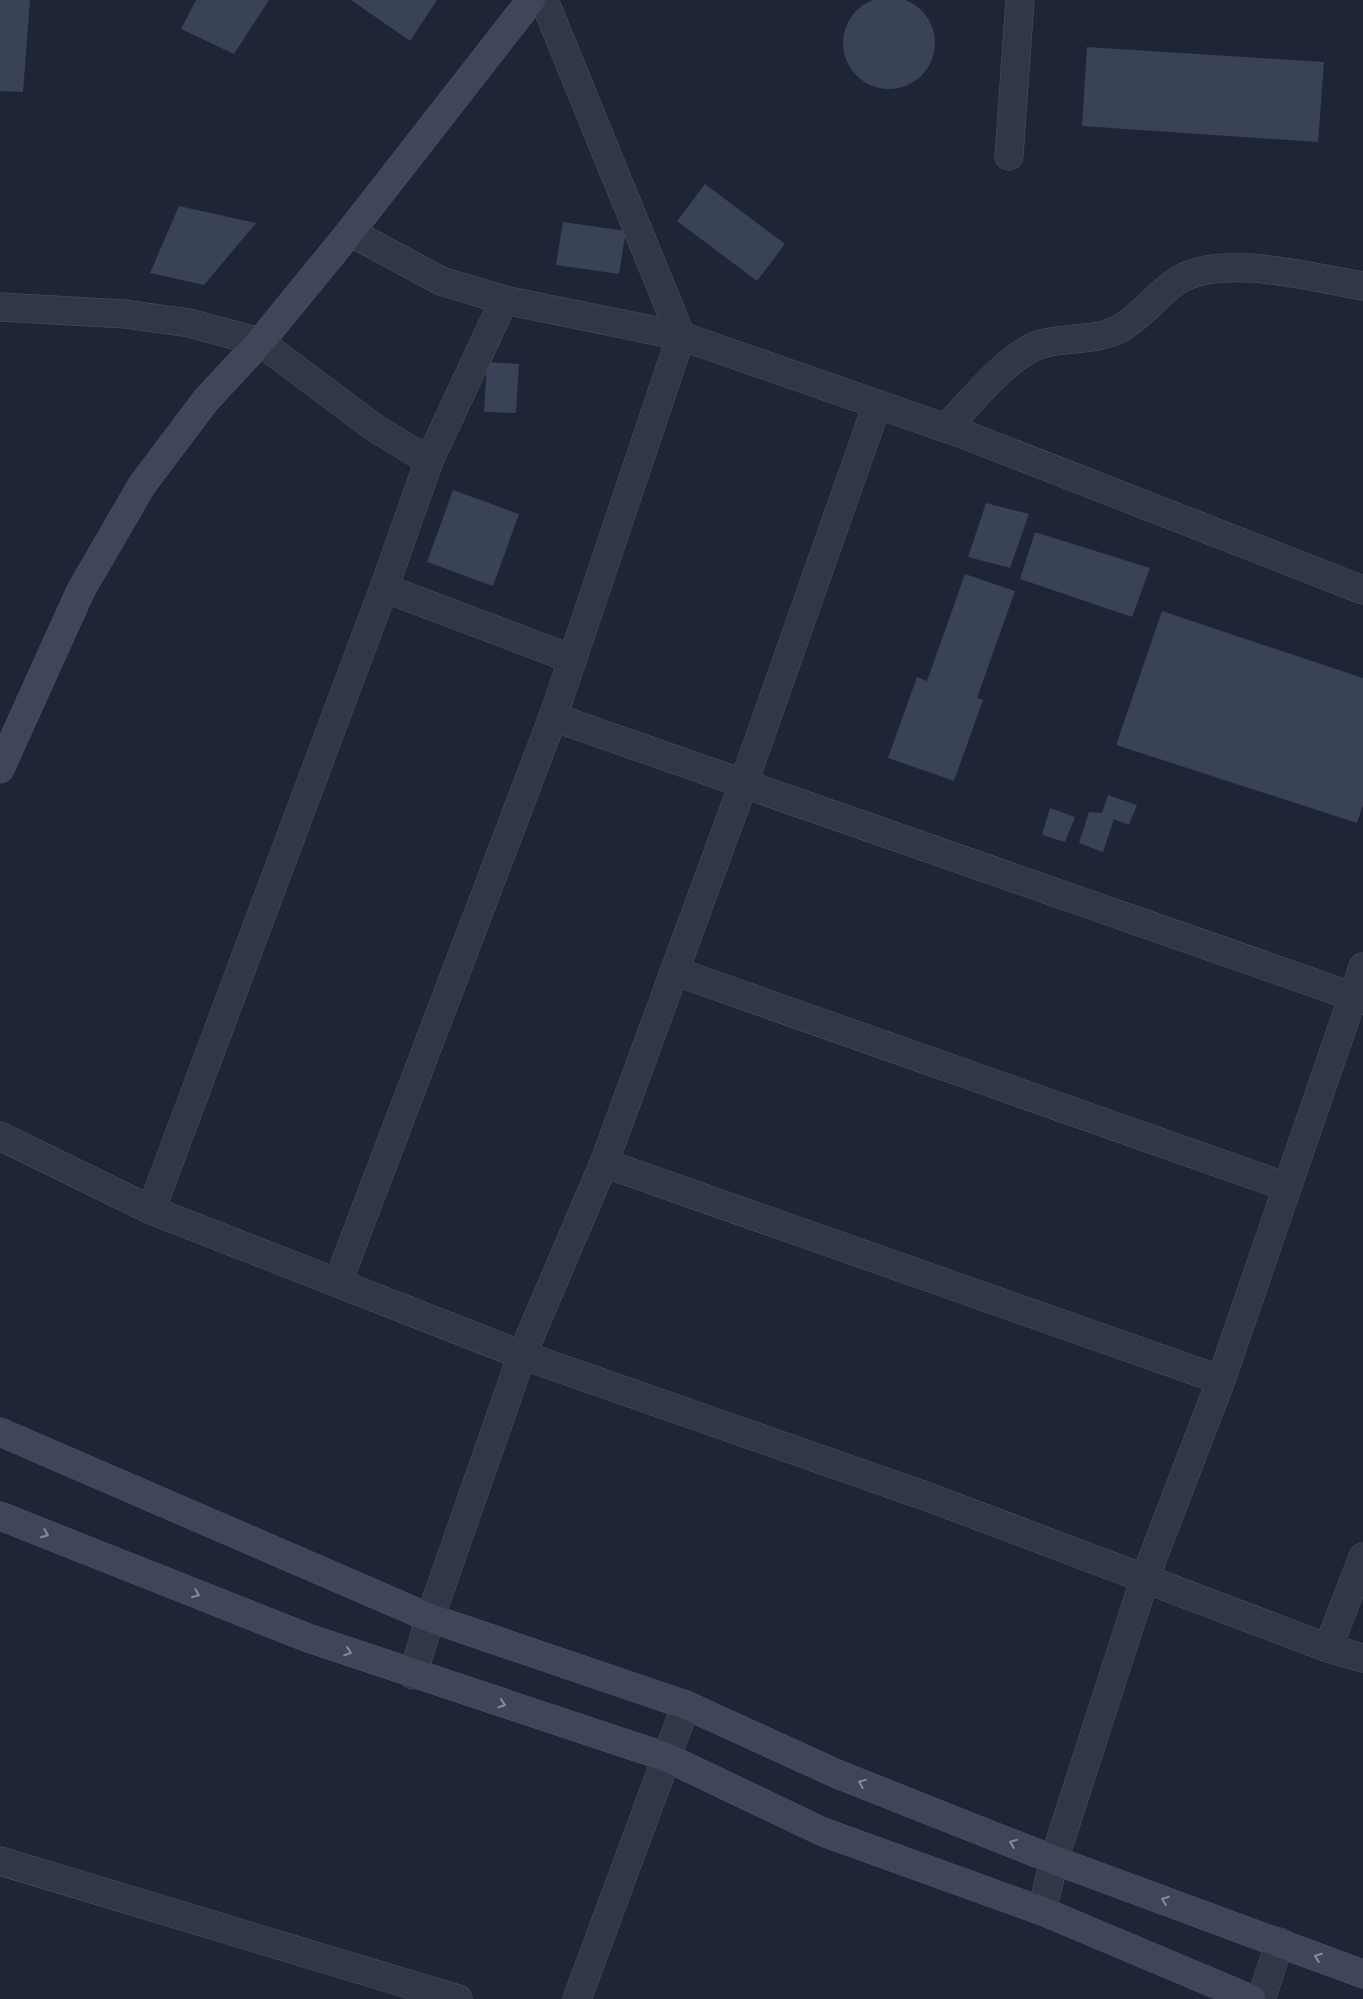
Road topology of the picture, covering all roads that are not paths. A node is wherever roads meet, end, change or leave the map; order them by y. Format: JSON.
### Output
{"nodes":[{"id":1,"x":531,"y":0,"type":"edge"},
{"id":2,"x":544,"y":0,"type":"edge"},
{"id":3,"x":1020,"y":0,"type":"edge"},
{"id":4,"x":1009,"y":156,"type":"dead end"},
{"id":5,"x":350,"y":232,"type":"junction"},
{"id":6,"x":1363,"y":286,"type":"edge"},
{"id":7,"x":504,"y":300,"type":"junction"},
{"id":8,"x":0,"y":307,"type":"edge"},
{"id":9,"x":681,"y":336,"type":"junction"},
{"id":10,"x":260,"y":342,"type":"junction"},
{"id":11,"x":877,"y":405,"type":"junction"},
{"id":12,"x":946,"y":428,"type":"junction"},
{"id":13,"x":429,"y":461,"type":"junction"},
{"id":14,"x":384,"y":588,"type":"junction"},
{"id":15,"x":1363,"y":590,"type":"edge"},
{"id":16,"x":572,"y":659,"type":"junction"},
{"id":17,"x":553,"y":717,"type":"junction"},
{"id":18,"x":0,"y":769,"type":"edge"},
{"id":19,"x":744,"y":782,"type":"junction"},
{"id":20,"x":1363,"y":967,"type":"edge"},
{"id":21,"x":674,"y":971,"type":"junction"},
{"id":22,"x":1357,"y":998,"type":"edge"},
{"id":23,"x":0,"y":1136,"type":"edge"},
{"id":24,"x":604,"y":1163,"type":"junction"},
{"id":25,"x":1287,"y":1187,"type":"junction"},
{"id":26,"x":151,"y":1210,"type":"junction"},
{"id":27,"x":338,"y":1282,"type":"junction"},
{"id":28,"x":522,"y":1355,"type":"junction"},
{"id":29,"x":1221,"y":1380,"type":"junction"},
{"id":30,"x":0,"y":1432,"type":"edge"},
{"id":31,"x":0,"y":1516,"type":"edge"},
{"id":32,"x":1363,"y":1556,"type":"edge"},
{"id":33,"x":1145,"y":1578,"type":"junction"},
{"id":34,"x":430,"y":1618,"type":"junction"},
{"id":35,"x":1328,"y":1648,"type":"junction"},
{"id":36,"x":1363,"y":1658,"type":"edge"},
{"id":37,"x":413,"y":1674,"type":"junction"},
{"id":38,"x":686,"y":1705,"type":"junction"},
{"id":39,"x":666,"y":1757,"type":"junction"},
{"id":40,"x":1054,"y":1860,"type":"junction"},
{"id":41,"x":0,"y":1861,"type":"edge"},
{"id":42,"x":1042,"y":1912,"type":"junction"},
{"id":43,"x":1280,"y":1942,"type":"junction"},
{"id":44,"x":1363,"y":1974,"type":"edge"},
{"id":45,"x":458,"y":1999,"type":"edge"},
{"id":46,"x":577,"y":1999,"type":"edge"},
{"id":47,"x":1251,"y":1999,"type":"edge"},
{"id":48,"x":1261,"y":1999,"type":"edge"}],
"edges":[{"from":1,"to":5,"type":"street"},
{"from":2,"to":9,"type":"street"},
{"from":3,"to":4,"type":"street"},
{"from":5,"to":7,"type":"street"},
{"from":5,"to":10,"type":"street"},
{"from":6,"to":12,"type":"street"},
{"from":7,"to":9,"type":"street"},
{"from":7,"to":13,"type":"street"},
{"from":8,"to":10,"type":"street"},
{"from":9,"to":11,"type":"street"},
{"from":9,"to":16,"type":"street"},
{"from":10,"to":13,"type":"street"},
{"from":10,"to":18,"type":"street"},
{"from":11,"to":12,"type":"street"},
{"from":11,"to":19,"type":"street"},
{"from":12,"to":15,"type":"street"},
{"from":13,"to":14,"type":"street"},
{"from":14,"to":16,"type":"street"},
{"from":14,"to":26,"type":"street"},
{"from":16,"to":17,"type":"street"},
{"from":17,"to":19,"type":"street"},
{"from":17,"to":27,"type":"street"},
{"from":19,"to":21,"type":"street"},
{"from":19,"to":22,"type":"street"},
{"from":20,"to":22,"type":"street"},
{"from":21,"to":24,"type":"street"},
{"from":21,"to":25,"type":"street"},
{"from":22,"to":25,"type":"street"},
{"from":23,"to":26,"type":"street"},
{"from":24,"to":28,"type":"street"},
{"from":24,"to":29,"type":"street"},
{"from":25,"to":29,"type":"street"},
{"from":26,"to":27,"type":"street"},
{"from":27,"to":28,"type":"street"},
{"from":28,"to":33,"type":"street"},
{"from":28,"to":34,"type":"street"},
{"from":29,"to":33,"type":"street"},
{"from":30,"to":34,"type":"street"},
{"from":31,"to":37,"type":"street","one_way":true},
{"from":32,"to":35,"type":"street"},
{"from":33,"to":35,"type":"street"},
{"from":33,"to":40,"type":"street"},
{"from":34,"to":37,"type":"street"},
{"from":34,"to":38,"type":"street"},
{"from":35,"to":36,"type":"street"},
{"from":37,"to":39,"type":"street","one_way":true},
{"from":38,"to":39,"type":"street"},
{"from":40,"to":38,"type":"street","one_way":true},
{"from":39,"to":42,"type":"street"},
{"from":39,"to":46,"type":"street"},
{"from":40,"to":42,"type":"street"},
{"from":43,"to":40,"type":"street","one_way":true},
{"from":41,"to":45,"type":"street"},
{"from":42,"to":47,"type":"street"},
{"from":44,"to":43,"type":"street","one_way":true},
{"from":43,"to":48,"type":"street"}]}
